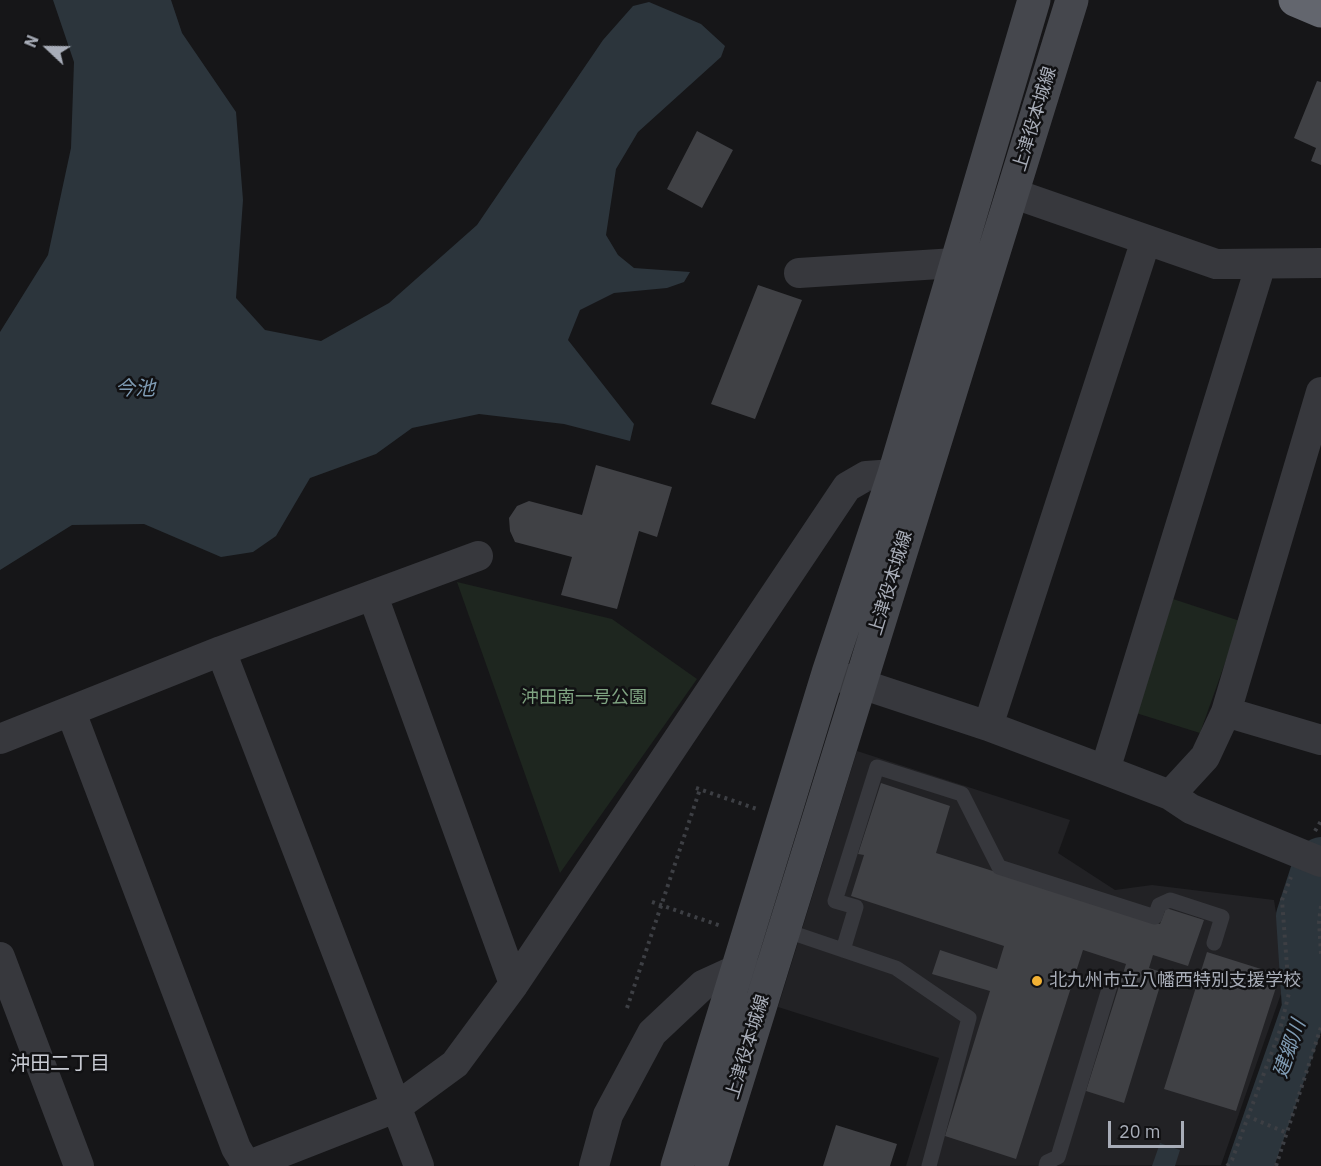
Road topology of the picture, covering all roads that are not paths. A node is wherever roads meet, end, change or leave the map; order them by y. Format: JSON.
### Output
{"nodes":[{"id":1,"x":1034,"y":0,"type":"edge"},
{"id":2,"x":1072,"y":0,"type":"edge"},
{"id":3,"x":1294,"y":0,"type":"edge"},
{"id":4,"x":1321,"y":11,"type":"edge"},
{"id":5,"x":1012,"y":193,"type":"junction"},
{"id":6,"x":1146,"y":240,"type":"junction"},
{"id":7,"x":955,"y":263,"type":"junction"},
{"id":8,"x":1321,"y":263,"type":"edge"},
{"id":9,"x":1261,"y":264,"type":"junction"},
{"id":10,"x":799,"y":273,"type":"dead end"},
{"id":11,"x":1320,"y":400,"type":"edge"},
{"id":12,"x":908,"y":478,"type":"junction"},
{"id":13,"x":478,"y":556,"type":"dead end"},
{"id":14,"x":373,"y":596,"type":"junction"},
{"id":15,"x":221,"y":651,"type":"junction"},
{"id":16,"x":828,"y":674,"type":"junction"},
{"id":17,"x":860,"y":684,"type":"junction"},
{"id":18,"x":71,"y":712,"type":"junction"},
{"id":19,"x":1226,"y":712,"type":"junction"},
{"id":20,"x":988,"y":726,"type":"junction"},
{"id":21,"x":1319,"y":734,"type":"edge"},
{"id":22,"x":0,"y":739,"type":"edge"},
{"id":23,"x":1105,"y":770,"type":"junction"},
{"id":24,"x":1170,"y":795,"type":"junction"},
{"id":25,"x":1310,"y":857,"type":"edge"},
{"id":26,"x":784,"y":930,"type":"junction"},
{"id":27,"x":1214,"y":943,"type":"dead end"},
{"id":28,"x":843,"y":950,"type":"junction"},
{"id":29,"x":0,"y":957,"type":"edge"},
{"id":30,"x":738,"y":969,"type":"junction"},
{"id":31,"x":1112,"y":979,"type":"dead end"},
{"id":32,"x":769,"y":980,"type":"junction"},
{"id":33,"x":514,"y":984,"type":"junction"},
{"id":34,"x":395,"y":1108,"type":"junction"},
{"id":35,"x":79,"y":1166,"type":"edge"},
{"id":36,"x":419,"y":1166,"type":"edge"},
{"id":37,"x":594,"y":1166,"type":"edge"},
{"id":38,"x":676,"y":1166,"type":"edge"},
{"id":39,"x":711,"y":1166,"type":"edge"},
{"id":40,"x":929,"y":1166,"type":"edge"},
{"id":41,"x":1046,"y":1166,"type":"edge"}],
"edges":[{"from":1,"to":7,"type":"street","name":"上津役本城線"},
{"from":2,"to":5,"type":"street","name":"上津役本城線"},
{"from":3,"to":4,"type":"highway"},
{"from":5,"to":6,"type":"street"},
{"from":5,"to":12,"type":"street","name":"上津役本城線"},
{"from":6,"to":9,"type":"street"},
{"from":6,"to":20,"type":"street"},
{"from":7,"to":10,"type":"street"},
{"from":7,"to":12,"type":"street","name":"上津役本城線"},
{"from":8,"to":9,"type":"street"},
{"from":9,"to":23,"type":"street"},
{"from":11,"to":19,"type":"street"},
{"from":12,"to":16,"type":"street","name":"上津役本城線"},
{"from":12,"to":17,"type":"street","name":"上津役本城線"},
{"from":12,"to":33,"type":"street"},
{"from":13,"to":14,"type":"street"},
{"from":14,"to":15,"type":"street"},
{"from":14,"to":33,"type":"street"},
{"from":15,"to":18,"type":"street"},
{"from":15,"to":34,"type":"street"},
{"from":16,"to":17,"type":"street"},
{"from":16,"to":30,"type":"street","name":"上津役本城線"},
{"from":17,"to":20,"type":"street"},
{"from":17,"to":26,"type":"street","name":"上津役本城線"},
{"from":18,"to":22,"type":"street"},
{"from":18,"to":34,"type":"street"},
{"from":19,"to":21,"type":"street"},
{"from":19,"to":24,"type":"street"},
{"from":20,"to":23,"type":"street"},
{"from":23,"to":24,"type":"street"},
{"from":24,"to":25,"type":"street"},
{"from":26,"to":28,"type":"lane"},
{"from":26,"to":32,"type":"street","name":"上津役本城線"},
{"from":27,"to":28,"type":"lane"},
{"from":28,"to":40,"type":"lane"},
{"from":29,"to":35,"type":"street"},
{"from":30,"to":32,"type":"street"},
{"from":30,"to":37,"type":"street"},
{"from":30,"to":38,"type":"street","name":"上津役本城線"},
{"from":31,"to":41,"type":"lane"},
{"from":32,"to":39,"type":"street","name":"上津役本城線"},
{"from":33,"to":34,"type":"street"},
{"from":34,"to":36,"type":"street"}]}
